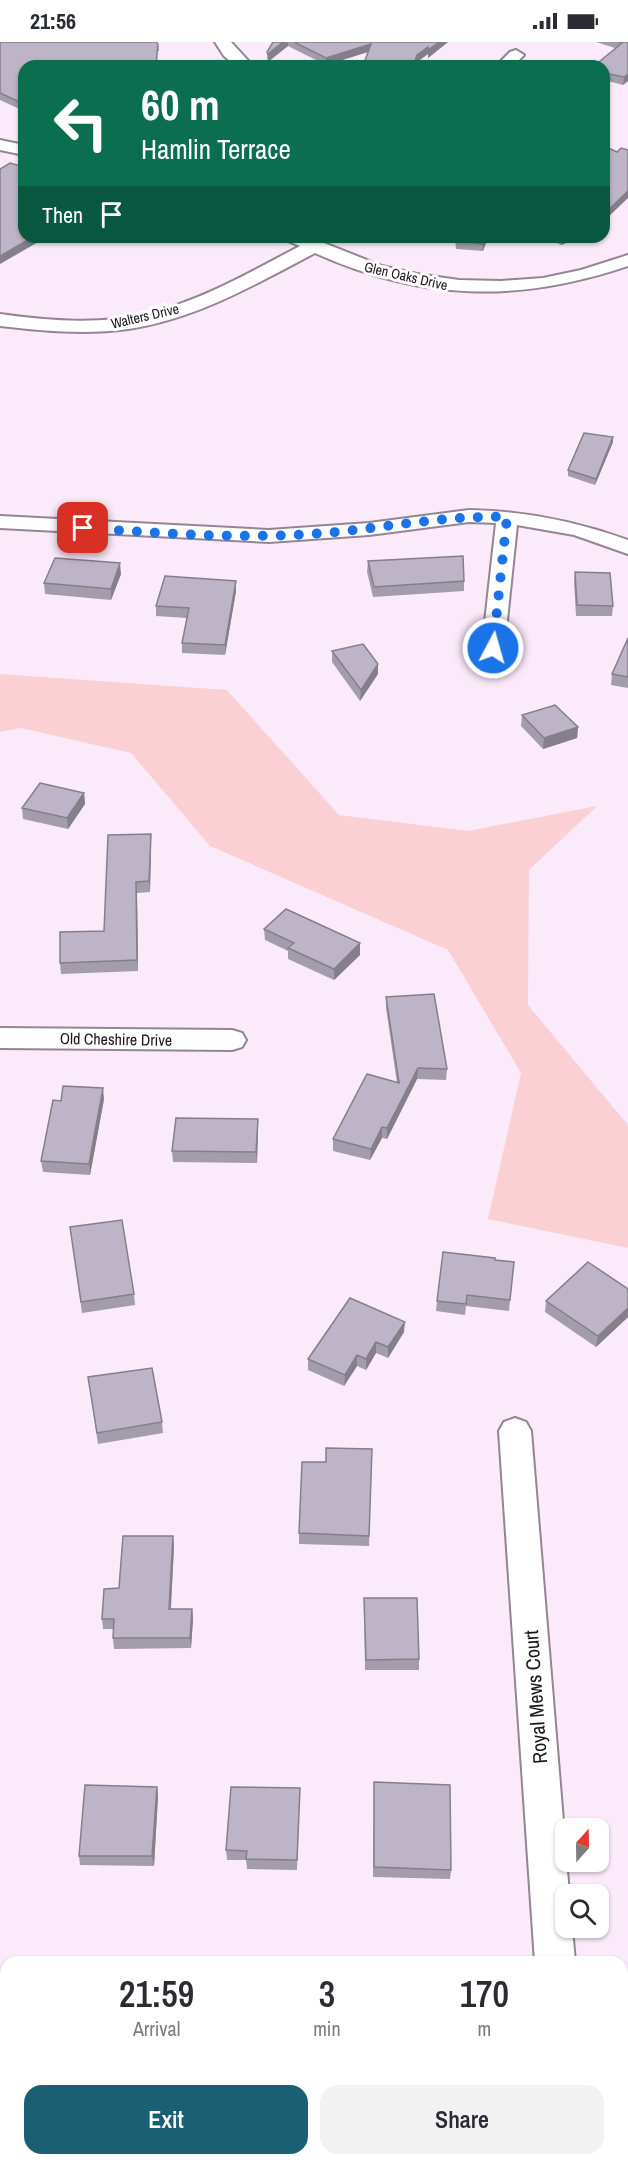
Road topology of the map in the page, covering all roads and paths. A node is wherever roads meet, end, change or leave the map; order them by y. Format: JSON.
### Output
{"nodes":[{"id":1,"x":223,"y":42,"type":"edge"},
{"id":2,"x":238,"y":60,"type":"edge"},
{"id":3,"x":0,"y":145,"type":"edge"},
{"id":4,"x":18,"y":149,"type":"edge"},
{"id":5,"x":307,"y":243,"type":"edge"},
{"id":6,"x":314,"y":246,"type":"junction"},
{"id":7,"x":628,"y":260,"type":"edge"},
{"id":8,"x":0,"y":320,"type":"edge"},
{"id":9,"x":507,"y":517,"type":"junction"},
{"id":10,"x":0,"y":522,"type":"edge"},
{"id":11,"x":628,"y":547,"type":"edge"},
{"id":12,"x":493,"y":648,"type":"dead end"},
{"id":13,"x":0,"y":1038,"type":"edge"},
{"id":14,"x":232,"y":1040,"type":"dead end"},
{"id":15,"x":515,"y":1431,"type":"dead end"},
{"id":16,"x":555,"y":1956,"type":"edge"}],
"edges":[{"from":1,"to":2,"type":"street"},
{"from":3,"to":4,"type":"street"},
{"from":5,"to":6,"type":"street","name":"Glen Oaks Drive"},
{"from":6,"to":7,"type":"street","name":"Glen Oaks Drive"},
{"from":6,"to":8,"type":"street","name":"Walters Drive"},
{"from":9,"to":10,"type":"street"},
{"from":9,"to":11,"type":"street"},
{"from":9,"to":12,"type":"street"},
{"from":13,"to":14,"type":"street","name":"Old Cheshire Drive"},
{"from":15,"to":16,"type":"street","name":"Royal Mews Court"}]}
